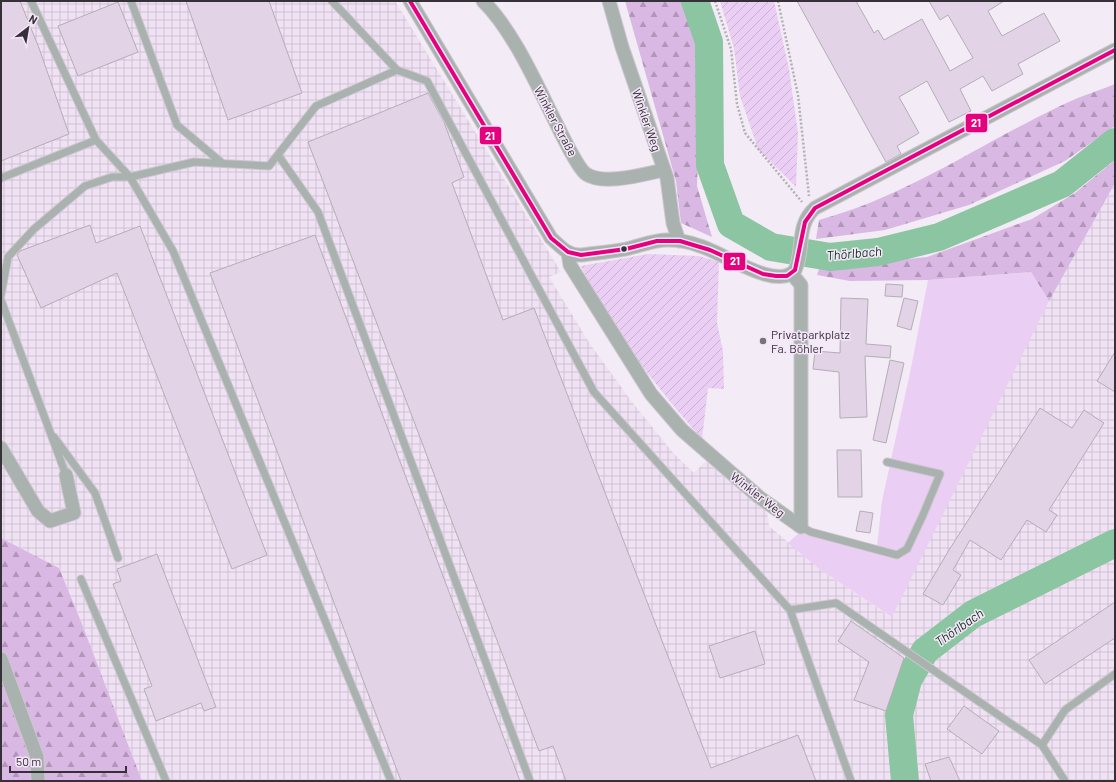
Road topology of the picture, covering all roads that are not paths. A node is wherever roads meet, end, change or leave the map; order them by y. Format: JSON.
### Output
{"nodes":[{"id":1,"x":31,"y":1,"type":"edge"},
{"id":2,"x":131,"y":1,"type":"edge"},
{"id":3,"x":332,"y":1,"type":"edge"},
{"id":4,"x":410,"y":1,"type":"edge"},
{"id":5,"x":483,"y":1,"type":"edge"},
{"id":6,"x":609,"y":1,"type":"edge"},
{"id":7,"x":1115,"y":50,"type":"edge"},
{"id":8,"x":397,"y":70,"type":"junction"},
{"id":9,"x":96,"y":140,"type":"junction"},
{"id":10,"x":278,"y":154,"type":"junction"},
{"id":11,"x":222,"y":163,"type":"junction"},
{"id":12,"x":664,"y":170,"type":"junction"},
{"id":13,"x":130,"y":177,"type":"junction"},
{"id":14,"x":1,"y":178,"type":"edge"},
{"id":15,"x":679,"y":241,"type":"junction"},
{"id":16,"x":568,"y":253,"type":"junction"},
{"id":17,"x":794,"y":270,"type":"junction"},
{"id":18,"x":1,"y":295,"type":"edge"},
{"id":19,"x":1,"y":300,"type":"edge"},
{"id":20,"x":50,"y":430,"type":"junction"},
{"id":21,"x":1,"y":448,"type":"edge"},
{"id":22,"x":887,"y":462,"type":"dead end"},
{"id":23,"x":66,"y":475,"type":"joint"},
{"id":24,"x":801,"y":527,"type":"junction"},
{"id":25,"x":118,"y":558,"type":"dead end"},
{"id":26,"x":81,"y":579,"type":"dead end"},
{"id":27,"x":790,"y":610,"type":"junction"},
{"id":28,"x":1,"y":659,"type":"edge"},
{"id":29,"x":1115,"y":674,"type":"edge"},
{"id":30,"x":1042,"y":745,"type":"junction"},
{"id":31,"x":38,"y":781,"type":"edge"},
{"id":32,"x":166,"y":781,"type":"edge"},
{"id":33,"x":391,"y":781,"type":"edge"},
{"id":34,"x":530,"y":781,"type":"edge"},
{"id":35,"x":851,"y":781,"type":"edge"},
{"id":36,"x":1065,"y":781,"type":"edge"}],
"edges":[{"from":1,"to":9,"type":"lane"},
{"from":2,"to":11,"type":"lane"},
{"from":3,"to":8,"type":"lane"},
{"from":4,"to":16,"type":"street"},
{"from":5,"to":12,"type":"street","name":"Winkler Straße"},
{"from":6,"to":12,"type":"street","name":"Winkler Weg"},
{"from":7,"to":17,"type":"street"},
{"from":8,"to":10,"type":"lane"},
{"from":8,"to":27,"type":"lane"},
{"from":9,"to":13,"type":"lane"},
{"from":9,"to":14,"type":"lane"},
{"from":10,"to":11,"type":"lane"},
{"from":10,"to":34,"type":"lane"},
{"from":11,"to":13,"type":"lane"},
{"from":12,"to":15,"type":"street","name":"Winkler Weg"},
{"from":13,"to":18,"type":"lane"},
{"from":13,"to":33,"type":"lane"},
{"from":15,"to":16,"type":"street"},
{"from":15,"to":17,"type":"street"},
{"from":16,"to":24,"type":"street","name":"Winkler Weg"},
{"from":17,"to":24,"type":"street","name":"Winkler Weg"},
{"from":19,"to":20,"type":"lane"},
{"from":20,"to":23,"type":"lane"},
{"from":20,"to":25,"type":"lane"},
{"from":21,"to":23,"type":"street"},
{"from":22,"to":24,"type":"lane"},
{"from":26,"to":32,"type":"lane"},
{"from":27,"to":30,"type":"lane"},
{"from":27,"to":35,"type":"lane"},
{"from":28,"to":31,"type":"street"},
{"from":29,"to":30,"type":"lane"},
{"from":30,"to":36,"type":"lane"}]}
